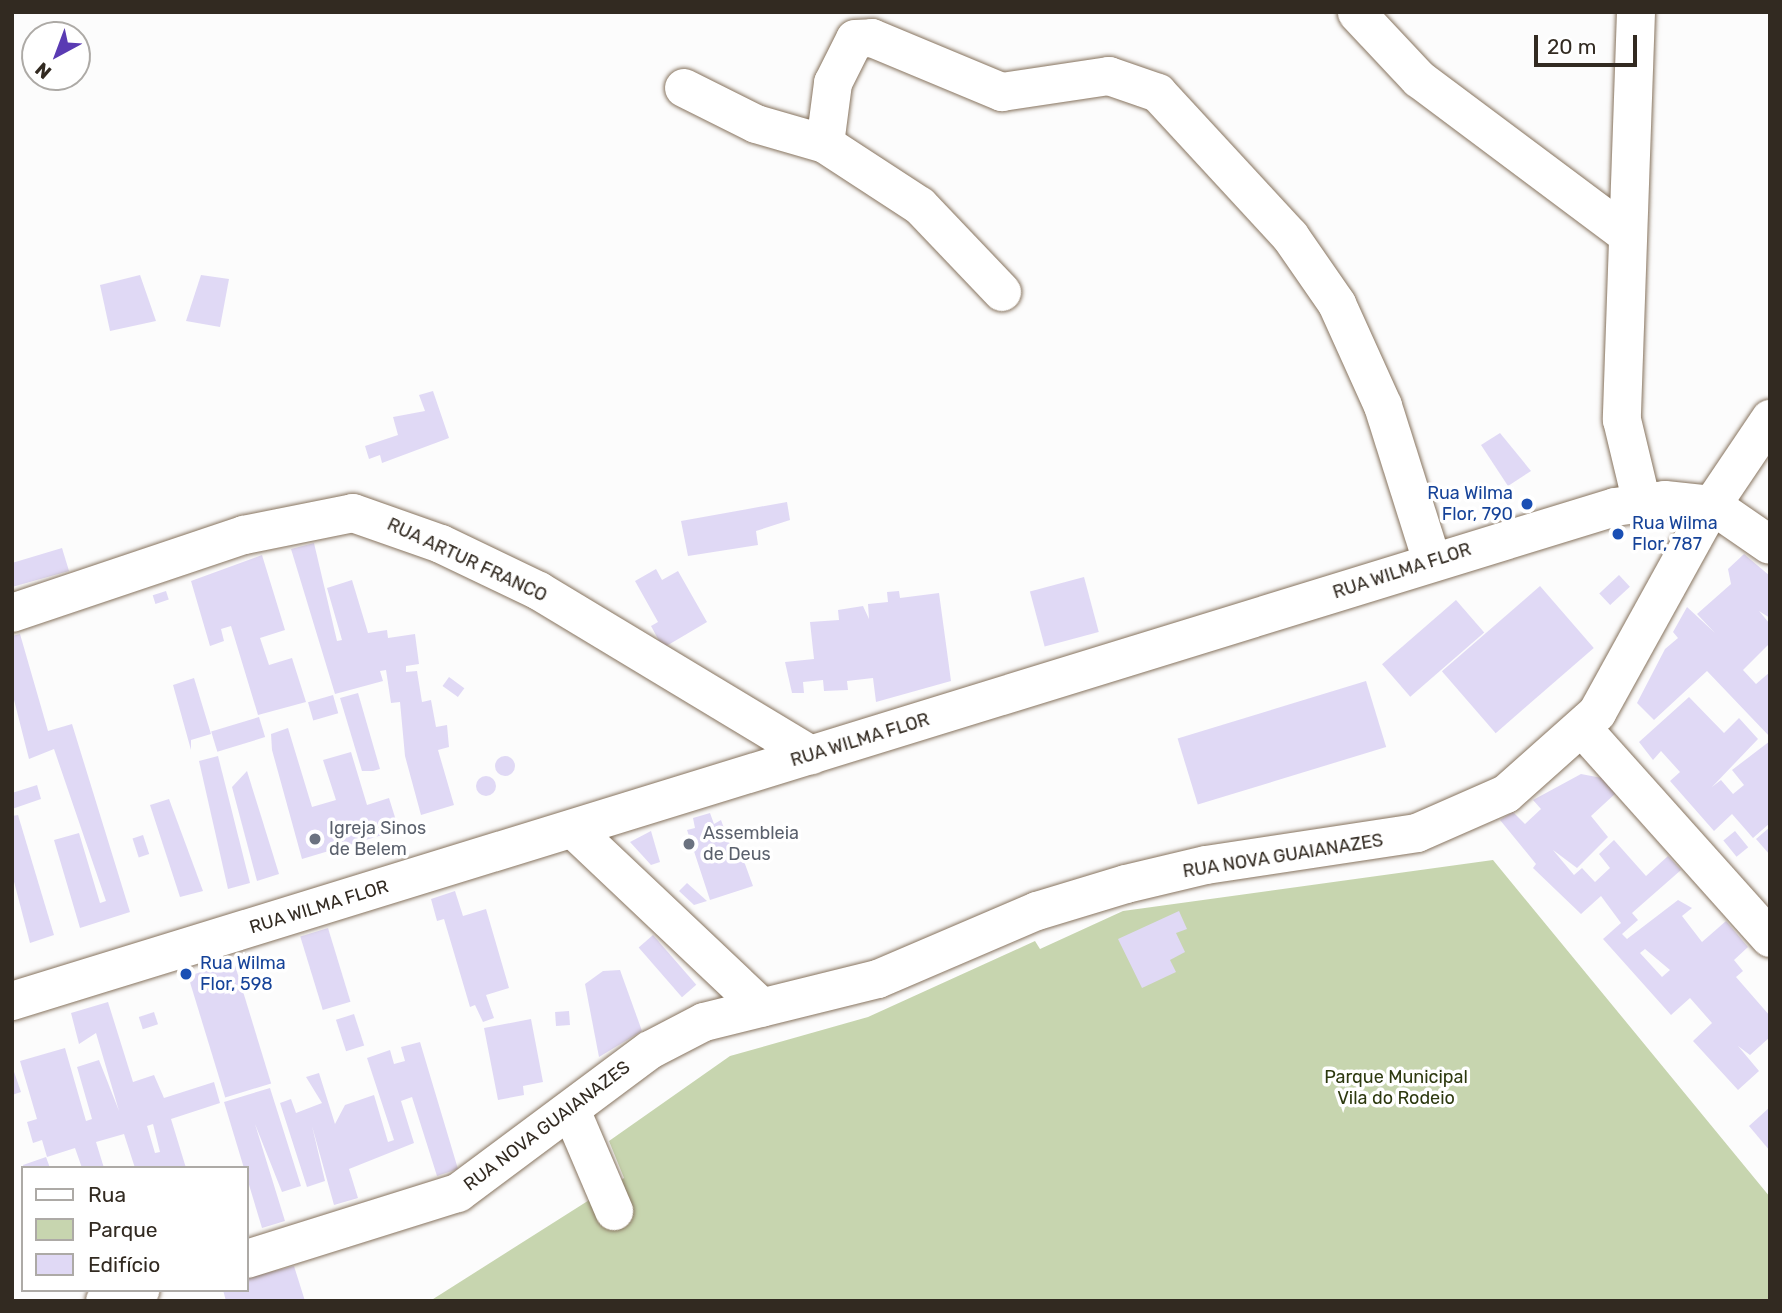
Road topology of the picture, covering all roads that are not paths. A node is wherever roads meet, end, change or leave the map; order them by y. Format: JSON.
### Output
{"nodes":[{"id":1,"x":1636,"y":12,"type":"edge"},
{"id":2,"x":1357,"y":13,"type":"edge"},
{"id":3,"x":684,"y":88,"type":"dead end"},
{"id":4,"x":825,"y":144,"type":"junction"},
{"id":5,"x":1626,"y":234,"type":"junction"},
{"id":6,"x":1002,"y":292,"type":"dead end"},
{"id":7,"x":1770,"y":419,"type":"edge"},
{"id":8,"x":1642,"y":503,"type":"junction"},
{"id":9,"x":1712,"y":505,"type":"junction"},
{"id":10,"x":1770,"y":545,"type":"edge"},
{"id":11,"x":1432,"y":561,"type":"junction"},
{"id":12,"x":12,"y":613,"type":"edge"},
{"id":13,"x":1584,"y":730,"type":"junction"},
{"id":14,"x":811,"y":755,"type":"junction"},
{"id":15,"x":573,"y":829,"type":"junction"},
{"id":16,"x":1770,"y":938,"type":"edge"},
{"id":17,"x":12,"y":1001,"type":"edge"},
{"id":18,"x":761,"y":1008,"type":"junction"},
{"id":19,"x":571,"y":1110,"type":"junction"},
{"id":20,"x":614,"y":1211,"type":"dead end"},
{"id":21,"x":248,"y":1259,"type":"edge"},
{"id":22,"x":134,"y":1292,"type":"edge"},
{"id":23,"x":105,"y":1301,"type":"edge"}],
"edges":[{"from":1,"to":5,"type":"street"},
{"from":2,"to":5,"type":"street"},
{"from":3,"to":4,"type":"street"},
{"from":4,"to":6,"type":"street"},
{"from":4,"to":11,"type":"street"},
{"from":5,"to":8,"type":"street"},
{"from":7,"to":9,"type":"street"},
{"from":8,"to":9,"type":"street","name":"RUA WILMA FLOR"},
{"from":8,"to":11,"type":"street","name":"RUA WILMA FLOR"},
{"from":9,"to":10,"type":"street"},
{"from":9,"to":13,"type":"street"},
{"from":11,"to":14,"type":"street","name":"RUA WILMA FLOR"},
{"from":12,"to":14,"type":"street","name":"RUA ARTUR FRANCO"},
{"from":13,"to":16,"type":"street"},
{"from":13,"to":18,"type":"street","name":"RUA NOVA GUAIANAZES"},
{"from":14,"to":15,"type":"street","name":"RUA WILMA FLOR"},
{"from":15,"to":17,"type":"street","name":"RUA WILMA FLOR"},
{"from":15,"to":18,"type":"street"},
{"from":18,"to":19,"type":"street","name":"RUA NOVA GUAIANAZES"},
{"from":19,"to":20,"type":"street"},
{"from":19,"to":21,"type":"street","name":"RUA NOVA GUAIANAZES"},
{"from":22,"to":23,"type":"street"}]}
